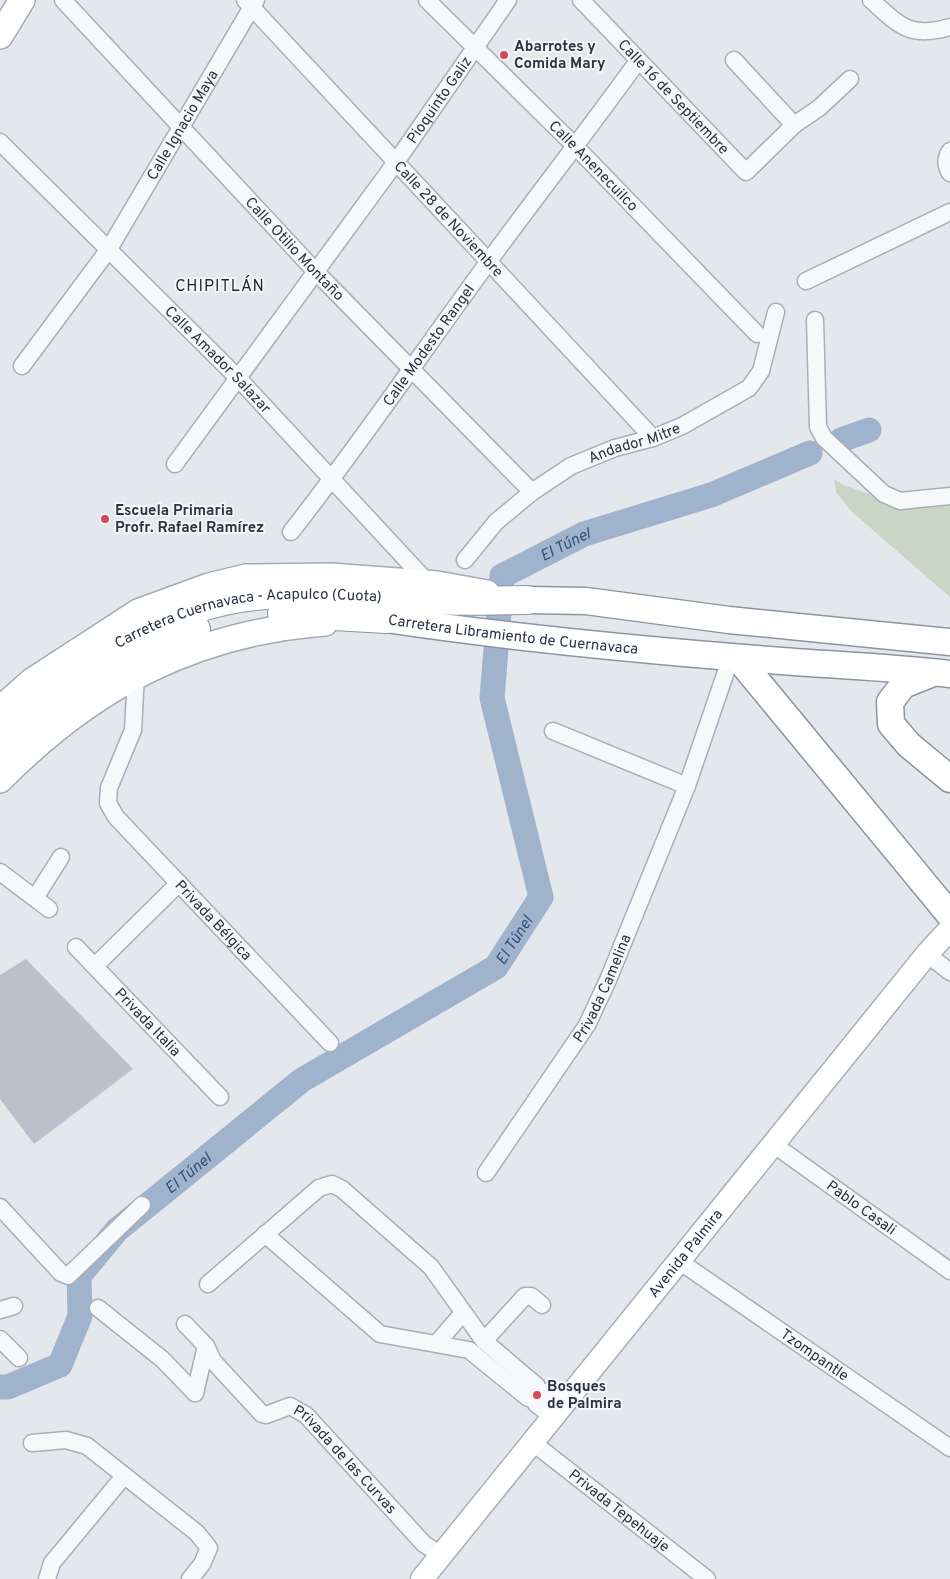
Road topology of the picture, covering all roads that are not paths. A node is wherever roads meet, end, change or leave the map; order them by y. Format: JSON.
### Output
{"nodes":[{"id":1,"x":22,"y":0,"type":"edge"},
{"id":2,"x":63,"y":0,"type":"edge"},
{"id":3,"x":427,"y":0,"type":"edge"},
{"id":4,"x":508,"y":0,"type":"edge"},
{"id":5,"x":871,"y":0,"type":"edge"},
{"id":6,"x":250,"y":2,"type":"edge"},
{"id":7,"x":590,"y":3,"type":"edge"},
{"id":8,"x":950,"y":27,"type":"edge"},
{"id":9,"x":0,"y":36,"type":"edge"},
{"id":10,"x":473,"y":48,"type":"junction"},
{"id":11,"x":734,"y":60,"type":"dead end"},
{"id":12,"x":638,"y":61,"type":"junction"},
{"id":13,"x":850,"y":79,"type":"dead end"},
{"id":14,"x":794,"y":125,"type":"junction"},
{"id":15,"x":180,"y":126,"type":"junction"},
{"id":16,"x":0,"y":142,"type":"edge"},
{"id":17,"x":576,"y":147,"type":"junction"},
{"id":18,"x":950,"y":151,"type":"edge"},
{"id":19,"x":396,"y":162,"type":"junction"},
{"id":20,"x":950,"y":173,"type":"edge"},
{"id":21,"x":950,"y":212,"type":"edge"},
{"id":22,"x":109,"y":249,"type":"junction"},
{"id":23,"x":490,"y":260,"type":"junction"},
{"id":24,"x":316,"y":272,"type":"junction"},
{"id":25,"x":806,"y":281,"type":"dead end"},
{"id":26,"x":776,"y":312,"type":"dead end"},
{"id":27,"x":815,"y":320,"type":"dead end"},
{"id":28,"x":757,"y":334,"type":"dead end"},
{"id":29,"x":22,"y":366,"type":"dead end"},
{"id":30,"x":411,"y":370,"type":"junction"},
{"id":31,"x":238,"y":379,"type":"junction"},
{"id":32,"x":653,"y":438,"type":"junction"},
{"id":33,"x":175,"y":464,"type":"dead end"},
{"id":34,"x":333,"y":479,"type":"junction"},
{"id":35,"x":532,"y":492,"type":"junction"},
{"id":36,"x":950,"y":496,"type":"edge"},
{"id":37,"x":291,"y":532,"type":"dead end"},
{"id":38,"x":465,"y":560,"type":"dead end"},
{"id":39,"x":435,"y":589,"type":"junction"},
{"id":40,"x":527,"y":600,"type":"joint"},
{"id":41,"x":386,"y":619,"type":"junction"},
{"id":42,"x":950,"y":642,"type":"edge"},
{"id":43,"x":734,"y":658,"type":"junction"},
{"id":44,"x":942,"y":673,"type":"edge"},
{"id":45,"x":136,"y":675,"type":"junction"},
{"id":46,"x":0,"y":709,"type":"edge"},
{"id":47,"x":553,"y":731,"type":"dead end"},
{"id":48,"x":0,"y":733,"type":"edge"},
{"id":49,"x":0,"y":756,"type":"edge"},
{"id":50,"x":950,"y":779,"type":"edge"},
{"id":51,"x":0,"y":780,"type":"edge"},
{"id":52,"x":687,"y":786,"type":"junction"},
{"id":53,"x":61,"y":857,"type":"dead end"},
{"id":54,"x":0,"y":872,"type":"edge"},
{"id":55,"x":179,"y":883,"type":"junction"},
{"id":56,"x":34,"y":898,"type":"junction"},
{"id":57,"x":50,"y":909,"type":"dead end"},
{"id":58,"x":950,"y":915,"type":"edge"},
{"id":59,"x":950,"y":929,"type":"edge"},
{"id":60,"x":76,"y":947,"type":"dead end"},
{"id":61,"x":927,"y":954,"type":"junction"},
{"id":62,"x":94,"y":966,"type":"junction"},
{"id":63,"x":950,"y":972,"type":"edge"},
{"id":64,"x":330,"y":1044,"type":"dead end"},
{"id":65,"x":220,"y":1097,"type":"dead end"},
{"id":66,"x":773,"y":1144,"type":"junction"},
{"id":67,"x":486,"y":1173,"type":"dead end"},
{"id":68,"x":142,"y":1205,"type":"dead end"},
{"id":69,"x":0,"y":1207,"type":"edge"},
{"id":70,"x":266,"y":1234,"type":"junction"},
{"id":71,"x":679,"y":1261,"type":"junction"},
{"id":72,"x":950,"y":1271,"type":"edge"},
{"id":73,"x":208,"y":1284,"type":"dead end"},
{"id":74,"x":542,"y":1305,"type":"dead end"},
{"id":75,"x":98,"y":1308,"type":"dead end"},
{"id":76,"x":462,"y":1314,"type":"junction"},
{"id":77,"x":185,"y":1324,"type":"dead end"},
{"id":78,"x":0,"y":1339,"type":"edge"},
{"id":79,"x":484,"y":1341,"type":"junction"},
{"id":80,"x":437,"y":1343,"type":"junction"},
{"id":81,"x":206,"y":1346,"type":"junction"},
{"id":82,"x":19,"y":1358,"type":"dead end"},
{"id":83,"x":544,"y":1400,"type":"junction"},
{"id":84,"x":532,"y":1442,"type":"junction"},
{"id":85,"x":32,"y":1443,"type":"dead end"},
{"id":86,"x":950,"y":1448,"type":"edge"},
{"id":87,"x":124,"y":1476,"type":"junction"},
{"id":88,"x":442,"y":1555,"type":"junction"},
{"id":89,"x":47,"y":1579,"type":"edge"},
{"id":90,"x":190,"y":1579,"type":"edge"},
{"id":91,"x":422,"y":1579,"type":"edge"},
{"id":92,"x":707,"y":1579,"type":"edge"}],
"edges":[{"from":1,"to":9,"type":"main road"},
{"from":2,"to":15,"type":"street","name":"Calle Otilio Montaño"},
{"from":3,"to":10,"type":"street","name":"Calle Anenecuilco"},
{"from":4,"to":10,"type":"street","name":"Pioquinto Galiz"},
{"from":5,"to":8,"type":"street"},
{"from":6,"to":15,"type":"street","name":"Calle Ignacio Maya"},
{"from":6,"to":19,"type":"street","name":"Calle 28 de Noviembre"},
{"from":7,"to":12,"type":"street","name":"Calle 16 de Septiembre"},
{"from":10,"to":17,"type":"street","name":"Calle Anenecuilco"},
{"from":10,"to":19,"type":"street","name":"Pioquinto Galiz"},
{"from":11,"to":14,"type":"street"},
{"from":12,"to":14,"type":"street","name":"Calle 16 de Septiembre"},
{"from":12,"to":17,"type":"street","name":"Calle Modesto Rangel"},
{"from":13,"to":14,"type":"street"},
{"from":15,"to":22,"type":"street","name":"Calle Ignacio Maya"},
{"from":15,"to":24,"type":"street","name":"Calle Otilio Montaño"},
{"from":16,"to":22,"type":"street","name":"Calle Amador Salazar"},
{"from":17,"to":23,"type":"street","name":"Calle Modesto Rangel"},
{"from":17,"to":28,"type":"street","name":"Calle Anenecuilco"},
{"from":18,"to":20,"type":"street"},
{"from":19,"to":23,"type":"street","name":"Calle 28 de Noviembre"},
{"from":19,"to":24,"type":"street","name":"Pioquinto Galiz"},
{"from":21,"to":25,"type":"street"},
{"from":22,"to":29,"type":"street","name":"Calle Ignacio Maya"},
{"from":22,"to":31,"type":"street","name":"Calle Amador Salazar"},
{"from":23,"to":30,"type":"street","name":"Calle Modesto Rangel"},
{"from":23,"to":32,"type":"street","name":"Calle 28 de Noviembre"},
{"from":24,"to":30,"type":"street","name":"Calle Otilio Montaño"},
{"from":24,"to":31,"type":"street","name":"Pioquinto Galiz"},
{"from":26,"to":32,"type":"street","name":"Andador Mitre"},
{"from":27,"to":36,"type":"street"},
{"from":30,"to":34,"type":"street","name":"Calle Modesto Rangel"},
{"from":30,"to":35,"type":"street","name":"Calle Otilio Montaño"},
{"from":31,"to":33,"type":"street","name":"Pioquinto Galiz"},
{"from":31,"to":34,"type":"street","name":"Calle Amador Salazar"},
{"from":32,"to":35,"type":"street","name":"Andador Mitre"},
{"from":34,"to":37,"type":"street","name":"Calle Modesto Rangel"},
{"from":34,"to":39,"type":"street","name":"Calle Amador Salazar"},
{"from":35,"to":38,"type":"street","name":"Andador Mitre"},
{"from":39,"to":40,"type":"highway","name":"Carretera Cuernavaca - Acapulco (Cuota)"},
{"from":39,"to":46,"type":"main road"},
{"from":39,"to":48,"type":"highway","name":"Carretera Cuernavaca - Acapulco (Cuota)"},
{"from":40,"to":42,"type":"highway"},
{"from":41,"to":43,"type":"highway","name":"Carretera Libramiento de Cuernavaca"},
{"from":41,"to":45,"type":"main road","name":"Carretera Libramiento de Cuernavaca"},
{"from":41,"to":49,"type":"highway","name":"Carretera Cuernavaca - Acapulco (Cuota)"},
{"from":43,"to":44,"type":"highway","name":"Carretera Libramiento de Cuernavaca"},
{"from":43,"to":52,"type":"street","name":"Privada Camelina"},
{"from":43,"to":58,"type":"highway"},
{"from":44,"to":50,"type":"highway"},
{"from":45,"to":51,"type":"main road","name":"Carretera Libramiento de Cuernavaca"},
{"from":45,"to":55,"type":"street"},
{"from":47,"to":52,"type":"street"},
{"from":52,"to":67,"type":"street","name":"Privada Camelina"},
{"from":53,"to":56,"type":"street"},
{"from":54,"to":56,"type":"street"},
{"from":55,"to":62,"type":"street","name":"Privada Bélgica"},
{"from":55,"to":64,"type":"street","name":"Privada Bélgica"},
{"from":56,"to":57,"type":"street"},
{"from":59,"to":61,"type":"main road","name":"Avenida Palmira"},
{"from":60,"to":62,"type":"street","name":"Privada Italia"},
{"from":61,"to":63,"type":"street"},
{"from":61,"to":66,"type":"main road","name":"Avenida Palmira"},
{"from":62,"to":65,"type":"street","name":"Privada Italia"},
{"from":66,"to":71,"type":"main road","name":"Avenida Palmira"},
{"from":66,"to":72,"type":"street","name":"Pablo Casali"},
{"from":68,"to":69,"type":"street"},
{"from":70,"to":73,"type":"street"},
{"from":70,"to":76,"type":"street"},
{"from":70,"to":80,"type":"street"},
{"from":71,"to":83,"type":"main road","name":"Avenida Palmira"},
{"from":71,"to":86,"type":"street","name":"Tzompantle"},
{"from":74,"to":79,"type":"street"},
{"from":75,"to":81,"type":"street"},
{"from":76,"to":79,"type":"street"},
{"from":76,"to":80,"type":"street"},
{"from":77,"to":81,"type":"street","name":"Privada de las Curvas"},
{"from":78,"to":82,"type":"street"},
{"from":79,"to":83,"type":"street"},
{"from":80,"to":83,"type":"street"},
{"from":81,"to":88,"type":"street","name":"Privada de las Curvas"},
{"from":83,"to":84,"type":"main road","name":"Avenida Palmira"},
{"from":84,"to":88,"type":"main road","name":"Avenida Palmira"},
{"from":84,"to":92,"type":"street","name":"Privada Tepehuaje"},
{"from":85,"to":87,"type":"street"},
{"from":87,"to":89,"type":"street"},
{"from":87,"to":90,"type":"street"},
{"from":88,"to":91,"type":"main road","name":"Avenida Palmira"}]}
